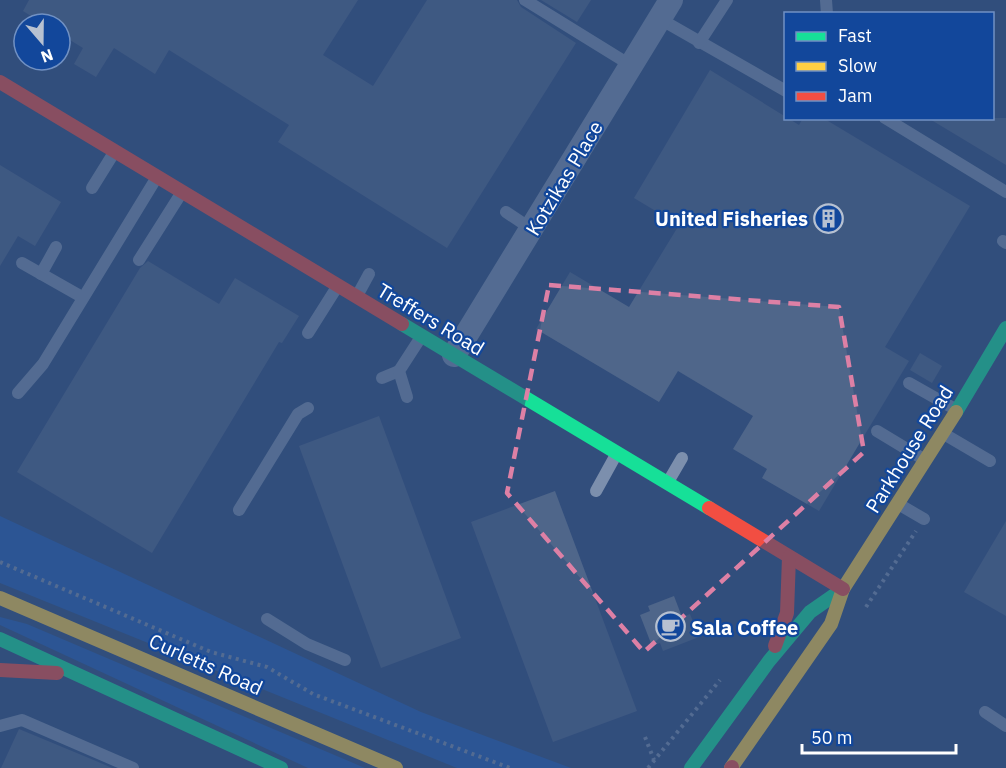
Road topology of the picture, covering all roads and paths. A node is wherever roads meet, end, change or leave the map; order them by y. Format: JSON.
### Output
{"nodes":[{"id":1,"x":525,"y":0,"type":"edge"},
{"id":2,"x":727,"y":0,"type":"edge"},
{"id":3,"x":665,"y":10,"type":"edge"},
{"id":4,"x":699,"y":43,"type":"junction"},
{"id":5,"x":632,"y":66,"type":"junction"},
{"id":6,"x":0,"y":82,"type":"edge"},
{"id":7,"x":784,"y":90,"type":"edge"},
{"id":8,"x":888,"y":120,"type":"edge"},
{"id":9,"x":115,"y":151,"type":"junction"},
{"id":10,"x":157,"y":177,"type":"junction"},
{"id":11,"x":92,"y":188,"type":"dead end"},
{"id":12,"x":182,"y":192,"type":"junction"},
{"id":13,"x":1006,"y":192,"type":"edge"},
{"id":14,"x":506,"y":212,"type":"dead end"},
{"id":15,"x":533,"y":230,"type":"junction"},
{"id":16,"x":56,"y":247,"type":"dead end"},
{"id":17,"x":139,"y":260,"type":"dead end"},
{"id":18,"x":22,"y":263,"type":"dead end"},
{"id":19,"x":42,"y":274,"type":"junction"},
{"id":20,"x":369,"y":274,"type":"dead end"},
{"id":21,"x":337,"y":285,"type":"junction"},
{"id":22,"x":82,"y":297,"type":"junction"},
{"id":23,"x":357,"y":297,"type":"junction"},
{"id":24,"x":1006,"y":328,"type":"edge"},
{"id":25,"x":308,"y":333,"type":"dead end"},
{"id":26,"x":422,"y":336,"type":"junction"},
{"id":27,"x":454,"y":355,"type":"junction"},
{"id":28,"x":399,"y":371,"type":"junction"},
{"id":29,"x":382,"y":378,"type":"dead end"},
{"id":30,"x":909,"y":383,"type":"dead end"},
{"id":31,"x":18,"y":393,"type":"dead end"},
{"id":32,"x":407,"y":396,"type":"dead end"},
{"id":33,"x":308,"y":408,"type":"dead end"},
{"id":34,"x":957,"y":410,"type":"junction"},
{"id":35,"x":877,"y":431,"type":"dead end"},
{"id":36,"x":943,"y":433,"type":"junction"},
{"id":37,"x":617,"y":452,"type":"junction"},
{"id":38,"x":682,"y":458,"type":"dead end"},
{"id":39,"x":926,"y":461,"type":"junction"},
{"id":40,"x":990,"y":461,"type":"dead end"},
{"id":41,"x":668,"y":483,"type":"junction"},
{"id":42,"x":596,"y":491,"type":"dead end"},
{"id":43,"x":899,"y":505,"type":"junction"},
{"id":44,"x":238,"y":510,"type":"dead end"},
{"id":45,"x":924,"y":519,"type":"dead end"},
{"id":46,"x":789,"y":557,"type":"junction"},
{"id":47,"x":0,"y":562,"type":"edge"},
{"id":48,"x":843,"y":589,"type":"junction"},
{"id":49,"x":0,"y":598,"type":"edge"},
{"id":50,"x":267,"y":619,"type":"dead end"},
{"id":51,"x":0,"y":639,"type":"edge"},
{"id":52,"x":345,"y":660,"type":"dead end"},
{"id":53,"x":769,"y":661,"type":"junction"},
{"id":54,"x":0,"y":670,"type":"edge"},
{"id":55,"x":77,"y":674,"type":"junction"},
{"id":56,"x":722,"y":677,"type":"dead end"},
{"id":57,"x":985,"y":712,"type":"dead end"},
{"id":58,"x":0,"y":726,"type":"edge"},
{"id":59,"x":1006,"y":726,"type":"edge"},
{"id":60,"x":645,"y":737,"type":"dead end"},
{"id":61,"x":654,"y":760,"type":"junction"},
{"id":62,"x":133,"y":768,"type":"edge"},
{"id":63,"x":281,"y":768,"type":"edge"},
{"id":64,"x":396,"y":768,"type":"edge"},
{"id":65,"x":510,"y":768,"type":"edge"},
{"id":66,"x":649,"y":768,"type":"edge"},
{"id":67,"x":691,"y":768,"type":"edge"},
{"id":68,"x":731,"y":768,"type":"edge"}],
"edges":[{"from":1,"to":5,"type":"lane"},
{"from":2,"to":4,"type":"lane"},
{"from":3,"to":4,"type":"lane"},
{"from":3,"to":5,"type":"street","name":"Kotzikas Place"},
{"from":4,"to":7,"type":"lane"},
{"from":5,"to":15,"type":"street","name":"Kotzikas Place"},
{"from":6,"to":9,"type":"main road","name":"Treffers Road"},
{"from":8,"to":13,"type":"lane"},
{"from":9,"to":10,"type":"main road","name":"Treffers Road"},
{"from":9,"to":11,"type":"lane"},
{"from":10,"to":12,"type":"main road","name":"Treffers Road"},
{"from":10,"to":22,"type":"lane"},
{"from":12,"to":17,"type":"lane"},
{"from":12,"to":21,"type":"main road","name":"Treffers Road"},
{"from":14,"to":15,"type":"lane"},
{"from":15,"to":27,"type":"street","name":"Kotzikas Place"},
{"from":16,"to":19,"type":"lane"},
{"from":18,"to":19,"type":"lane"},
{"from":19,"to":22,"type":"lane"},
{"from":20,"to":23,"type":"lane"},
{"from":21,"to":23,"type":"main road","name":"Treffers Road"},
{"from":21,"to":25,"type":"lane"},
{"from":22,"to":31,"type":"lane"},
{"from":23,"to":26,"type":"main road","name":"Treffers Road"},
{"from":24,"to":34,"type":"main road","name":"Parkhouse Road"},
{"from":26,"to":27,"type":"main road","name":"Treffers Road"},
{"from":26,"to":28,"type":"lane"},
{"from":27,"to":37,"type":"main road","name":"Treffers Road"},
{"from":28,"to":29,"type":"lane"},
{"from":28,"to":32,"type":"lane"},
{"from":30,"to":34,"type":"lane"},
{"from":33,"to":44,"type":"lane"},
{"from":34,"to":36,"type":"main road","name":"Parkhouse Road"},
{"from":35,"to":39,"type":"lane"},
{"from":36,"to":39,"type":"main road","name":"Parkhouse Road"},
{"from":36,"to":40,"type":"lane"},
{"from":37,"to":41,"type":"main road","name":"Treffers Road"},
{"from":37,"to":42,"type":"lane"},
{"from":38,"to":41,"type":"lane"},
{"from":39,"to":43,"type":"main road","name":"Parkhouse Road"},
{"from":41,"to":46,"type":"main road","name":"Treffers Road"},
{"from":43,"to":45,"type":"lane"},
{"from":43,"to":48,"type":"main road","name":"Parkhouse Road"},
{"from":46,"to":48,"type":"main road","name":"Treffers Road"},
{"from":46,"to":53,"type":"main road"},
{"from":47,"to":65,"type":"path"},
{"from":48,"to":53,"type":"main road","name":"Parkhouse Road"},
{"from":48,"to":68,"type":"main road","name":"Parkhouse Road"},
{"from":49,"to":64,"type":"main road","name":"Curletts Road"},
{"from":50,"to":52,"type":"lane"},
{"from":51,"to":55,"type":"main road"},
{"from":53,"to":67,"type":"main road","name":"Parkhouse Road"},
{"from":54,"to":55,"type":"main road"},
{"from":55,"to":63,"type":"main road"},
{"from":56,"to":61,"type":"path"},
{"from":57,"to":59,"type":"lane"},
{"from":58,"to":62,"type":"lane"},
{"from":60,"to":61,"type":"path"},
{"from":61,"to":66,"type":"path"}]}
